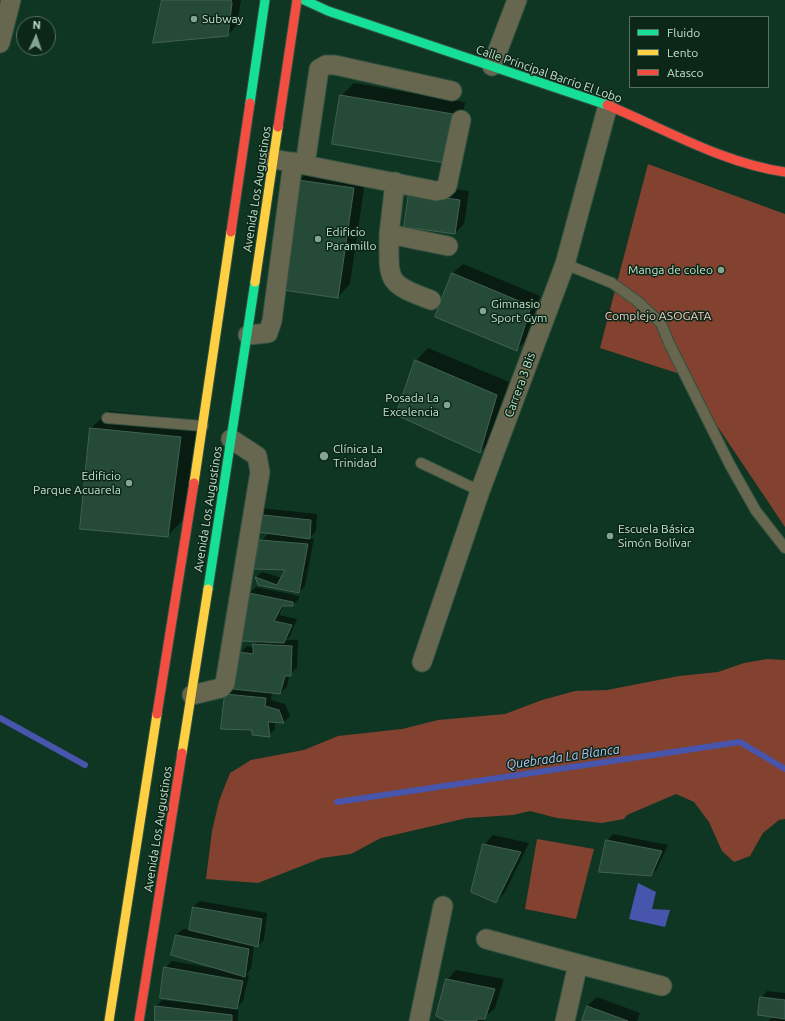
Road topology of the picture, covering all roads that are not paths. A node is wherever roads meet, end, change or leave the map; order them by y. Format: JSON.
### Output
{"nodes":[{"id":1,"x":10,"y":0,"type":"edge"},
{"id":2,"x":265,"y":0,"type":"edge"},
{"id":3,"x":297,"y":0,"type":"edge"},
{"id":4,"x":304,"y":0,"type":"edge"},
{"id":5,"x":517,"y":0,"type":"edge"},
{"id":6,"x":0,"y":43,"type":"edge"},
{"id":7,"x":492,"y":66,"type":"junction"},
{"id":8,"x":452,"y":91,"type":"dead end"},
{"id":9,"x":608,"y":105,"type":"junction"},
{"id":10,"x":461,"y":120,"type":"dead end"},
{"id":11,"x":274,"y":159,"type":"junction"},
{"id":12,"x":299,"y":163,"type":"junction"},
{"id":13,"x":785,"y":172,"type":"edge"},
{"id":14,"x":395,"y":182,"type":"junction"},
{"id":15,"x":390,"y":234,"type":"junction"},
{"id":16,"x":448,"y":246,"type":"dead end"},
{"id":17,"x":565,"y":264,"type":"junction"},
{"id":18,"x":431,"y":300,"type":"dead end"},
{"id":19,"x":248,"y":335,"type":"junction"},
{"id":20,"x":107,"y":418,"type":"dead end"},
{"id":21,"x":202,"y":426,"type":"junction"},
{"id":22,"x":231,"y":439,"type":"junction"},
{"id":23,"x":421,"y":463,"type":"dead end"},
{"id":24,"x":480,"y":491,"type":"junction"},
{"id":25,"x":785,"y":548,"type":"edge"},
{"id":26,"x":422,"y":662,"type":"dead end"},
{"id":27,"x":192,"y":695,"type":"junction"},
{"id":28,"x":443,"y":906,"type":"dead end"},
{"id":29,"x":486,"y":939,"type":"dead end"},
{"id":30,"x":578,"y":964,"type":"junction"},
{"id":31,"x":662,"y":986,"type":"dead end"},
{"id":32,"x":109,"y":1021,"type":"edge"},
{"id":33,"x":139,"y":1021,"type":"edge"},
{"id":34,"x":419,"y":1021,"type":"edge"},
{"id":35,"x":565,"y":1021,"type":"edge"}],
"edges":[{"from":1,"to":6,"type":"street"},
{"from":2,"to":21,"type":"main road","name":"Avenida Los Augustinos"},
{"from":3,"to":11,"type":"main road","name":"Avenida Los Augustinos"},
{"from":4,"to":7,"type":"main road","name":"Calle Principal Barrio El Lobo"},
{"from":5,"to":7,"type":"street"},
{"from":7,"to":9,"type":"main road","name":"Calle Principal Barrio El Lobo"},
{"from":8,"to":12,"type":"street"},
{"from":9,"to":13,"type":"main road","name":"Calle Principal Barrio El Lobo"},
{"from":9,"to":17,"type":"street","name":"Carrera 3 Bis"},
{"from":10,"to":14,"type":"street"},
{"from":11,"to":12,"type":"street"},
{"from":11,"to":19,"type":"main road","name":"Avenida Los Augustinos"},
{"from":12,"to":14,"type":"street"},
{"from":12,"to":19,"type":"street"},
{"from":14,"to":15,"type":"street"},
{"from":15,"to":16,"type":"street"},
{"from":15,"to":18,"type":"street"},
{"from":17,"to":24,"type":"street","name":"Carrera 3 Bis"},
{"from":17,"to":25,"type":"lane"},
{"from":19,"to":22,"type":"main road","name":"Avenida Los Augustinos"},
{"from":20,"to":21,"type":"lane"},
{"from":21,"to":32,"type":"main road","name":"Avenida Los Augustinos"},
{"from":22,"to":27,"type":"main road","name":"Avenida Los Augustinos"},
{"from":22,"to":27,"type":"street"},
{"from":23,"to":24,"type":"lane"},
{"from":24,"to":26,"type":"street","name":"Carrera 3 Bis"},
{"from":27,"to":33,"type":"main road","name":"Avenida Los Augustinos"},
{"from":28,"to":34,"type":"street"},
{"from":29,"to":30,"type":"street"},
{"from":30,"to":31,"type":"street"},
{"from":30,"to":35,"type":"street"}]}
